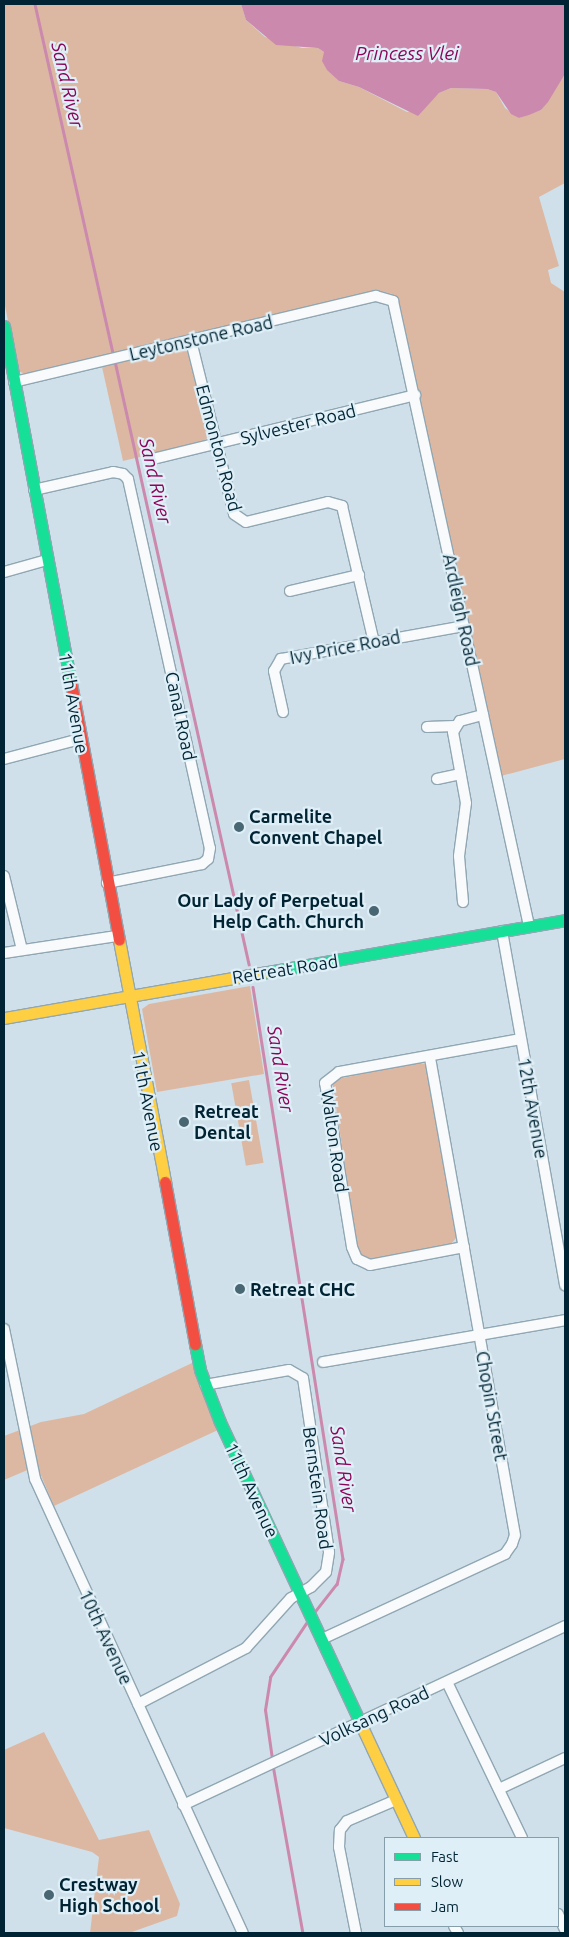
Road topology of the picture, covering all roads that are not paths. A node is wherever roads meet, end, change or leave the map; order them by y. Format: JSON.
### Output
{"nodes":[{"id":1,"x":388,"y":298,"type":"joint"},
{"id":2,"x":4,"y":326,"type":"edge"},
{"id":3,"x":5,"y":339,"type":"edge"},
{"id":4,"x":191,"y":341,"type":"junction"},
{"id":5,"x":14,"y":382,"type":"junction"},
{"id":6,"x":415,"y":395,"type":"junction"},
{"id":7,"x":216,"y":444,"type":"junction"},
{"id":8,"x":153,"y":459,"type":"dead end"},
{"id":9,"x":34,"y":490,"type":"junction"},
{"id":10,"x":47,"y":560,"type":"junction"},
{"id":11,"x":4,"y":572,"type":"edge"},
{"id":12,"x":359,"y":575,"type":"junction"},
{"id":13,"x":290,"y":592,"type":"dead end"},
{"id":14,"x":464,"y":626,"type":"junction"},
{"id":15,"x":374,"y":642,"type":"junction"},
{"id":16,"x":283,"y":712,"type":"dead end"},
{"id":17,"x":483,"y":715,"type":"junction"},
{"id":18,"x":455,"y":726,"type":"junction"},
{"id":19,"x":427,"y":727,"type":"dead end"},
{"id":20,"x":80,"y":739,"type":"junction"},
{"id":21,"x":4,"y":759,"type":"edge"},
{"id":22,"x":460,"y":774,"type":"junction"},
{"id":23,"x":437,"y":779,"type":"dead end"},
{"id":24,"x":4,"y":876,"type":"edge"},
{"id":25,"x":107,"y":882,"type":"junction"},
{"id":26,"x":463,"y":902,"type":"dead end"},
{"id":27,"x":565,"y":920,"type":"edge"},
{"id":28,"x":528,"y":926,"type":"junction"},
{"id":29,"x":502,"y":931,"type":"junction"},
{"id":30,"x":117,"y":936,"type":"junction"},
{"id":31,"x":22,"y":950,"type":"junction"},
{"id":32,"x":4,"y":953,"type":"edge"},
{"id":33,"x":128,"y":995,"type":"junction"},
{"id":34,"x":4,"y":1018,"type":"edge"},
{"id":35,"x":520,"y":1039,"type":"junction"},
{"id":36,"x":430,"y":1056,"type":"junction"},
{"id":37,"x":464,"y":1247,"type":"junction"},
{"id":38,"x":565,"y":1285,"type":"edge"},
{"id":39,"x":565,"y":1320,"type":"edge"},
{"id":40,"x":4,"y":1328,"type":"edge"},
{"id":41,"x":479,"y":1335,"type":"junction"},
{"id":42,"x":323,"y":1362,"type":"dead end"},
{"id":43,"x":206,"y":1385,"type":"junction"},
{"id":44,"x":301,"y":1597,"type":"junction"},
{"id":45,"x":565,"y":1626,"type":"edge"},
{"id":46,"x":322,"y":1639,"type":"junction"},
{"id":47,"x":447,"y":1682,"type":"junction"},
{"id":48,"x":138,"y":1704,"type":"junction"},
{"id":49,"x":360,"y":1722,"type":"junction"},
{"id":50,"x":565,"y":1758,"type":"edge"},
{"id":51,"x":499,"y":1789,"type":"junction"},
{"id":52,"x":396,"y":1800,"type":"junction"},
{"id":53,"x":183,"y":1805,"type":"junction"},
{"id":54,"x":414,"y":1837,"type":"edge"},
{"id":55,"x":522,"y":1837,"type":"edge"},
{"id":56,"x":559,"y":1916,"type":"edge"},
{"id":57,"x":565,"y":1930,"type":"edge"},
{"id":58,"x":243,"y":1933,"type":"edge"},
{"id":59,"x":356,"y":1933,"type":"edge"}],
"edges":[{"from":1,"to":4,"type":"street","name":"Leytonstone Road"},
{"from":1,"to":6,"type":"street","name":"Ardleigh Road"},
{"from":2,"to":3,"type":"street","name":"11th Avenue"},
{"from":3,"to":5,"type":"street","name":"11th Avenue"},
{"from":4,"to":5,"type":"street","name":"Leytonstone Road"},
{"from":4,"to":7,"type":"street","name":"Edmonton Road"},
{"from":5,"to":9,"type":"street","name":"11th Avenue"},
{"from":6,"to":7,"type":"street","name":"Sylvester Road"},
{"from":6,"to":14,"type":"street","name":"Ardleigh Road"},
{"from":7,"to":8,"type":"street","name":"Sylvester Road"},
{"from":7,"to":12,"type":"street","name":"Edmonton Road"},
{"from":9,"to":10,"type":"street","name":"11th Avenue"},
{"from":9,"to":25,"type":"street","name":"Canal Road"},
{"from":10,"to":11,"type":"street"},
{"from":10,"to":20,"type":"street","name":"11th Avenue"},
{"from":12,"to":13,"type":"street"},
{"from":12,"to":15,"type":"street","name":"Edmonton Road"},
{"from":14,"to":15,"type":"street","name":"Ivy Price Road"},
{"from":14,"to":17,"type":"street","name":"Ardleigh Road"},
{"from":15,"to":16,"type":"street","name":"Ivy Price Road"},
{"from":17,"to":18,"type":"street"},
{"from":17,"to":28,"type":"street","name":"Ardleigh Road"},
{"from":18,"to":19,"type":"street"},
{"from":18,"to":22,"type":"street"},
{"from":20,"to":21,"type":"street"},
{"from":20,"to":25,"type":"street","name":"11th Avenue"},
{"from":22,"to":23,"type":"street"},
{"from":22,"to":26,"type":"street"},
{"from":24,"to":31,"type":"street"},
{"from":25,"to":30,"type":"street","name":"11th Avenue"},
{"from":27,"to":28,"type":"street","name":"Retreat Road"},
{"from":28,"to":29,"type":"street","name":"Retreat Road"},
{"from":29,"to":33,"type":"street","name":"Retreat Road"},
{"from":29,"to":35,"type":"street","name":"12th Avenue"},
{"from":30,"to":31,"type":"street"},
{"from":30,"to":33,"type":"street","name":"11th Avenue"},
{"from":31,"to":32,"type":"street"},
{"from":33,"to":34,"type":"street","name":"Retreat Road"},
{"from":33,"to":43,"type":"street","name":"11th Avenue"},
{"from":35,"to":36,"type":"street","name":"Walton Road"},
{"from":35,"to":38,"type":"street","name":"12th Avenue"},
{"from":36,"to":37,"type":"street","name":"Chopin Street"},
{"from":36,"to":37,"type":"street","name":"Walton Road"},
{"from":37,"to":41,"type":"street","name":"Chopin Street"},
{"from":39,"to":41,"type":"street"},
{"from":40,"to":48,"type":"street","name":"10th Avenue"},
{"from":41,"to":42,"type":"street"},
{"from":41,"to":46,"type":"street","name":"Chopin Street"},
{"from":43,"to":44,"type":"street","name":"11th Avenue"},
{"from":43,"to":44,"type":"street","name":"Bernstein Road"},
{"from":44,"to":46,"type":"street","name":"11th Avenue"},
{"from":44,"to":48,"type":"street","name":"Bernstein Road"},
{"from":45,"to":47,"type":"street","name":"Volksang Road"},
{"from":46,"to":49,"type":"street","name":"11th Avenue"},
{"from":47,"to":49,"type":"street","name":"Volksang Road"},
{"from":47,"to":51,"type":"street"},
{"from":48,"to":53,"type":"street","name":"10th Avenue"},
{"from":49,"to":52,"type":"street","name":"11th Avenue"},
{"from":49,"to":53,"type":"street","name":"Volksang Road"},
{"from":50,"to":51,"type":"street"},
{"from":51,"to":55,"type":"street"},
{"from":52,"to":54,"type":"street","name":"11th Avenue"},
{"from":52,"to":59,"type":"street"},
{"from":53,"to":58,"type":"street","name":"10th Avenue"},
{"from":56,"to":57,"type":"street"}]}
